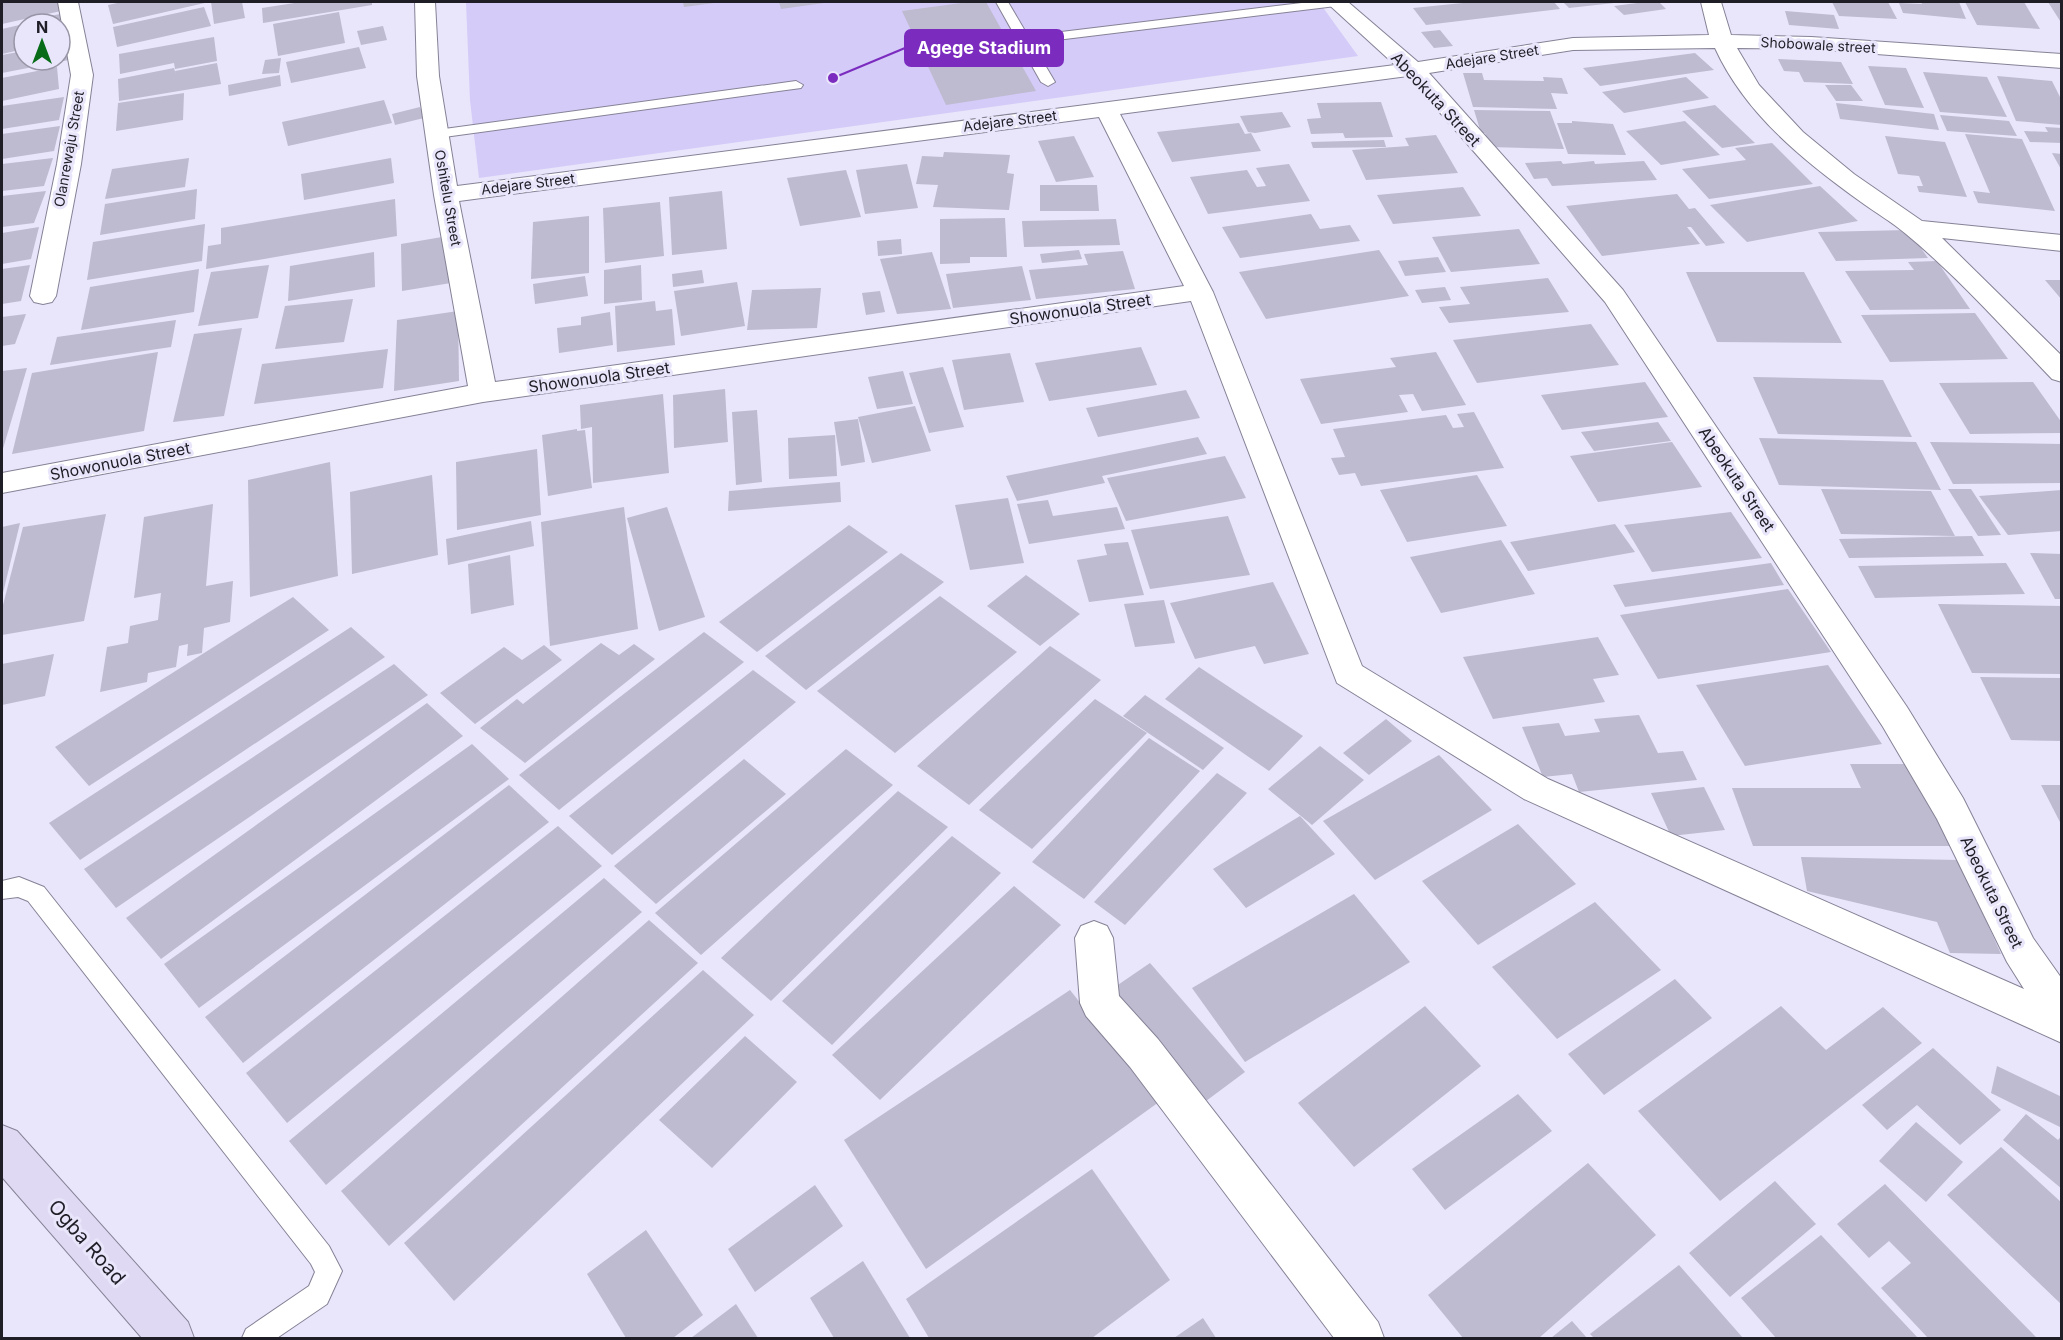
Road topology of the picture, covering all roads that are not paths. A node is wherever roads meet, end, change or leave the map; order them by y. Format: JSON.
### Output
{"nodes":[{"id":1,"x":68,"y":2,"type":"edge"},
{"id":2,"x":425,"y":2,"type":"edge"},
{"id":3,"x":1002,"y":2,"type":"edge"},
{"id":4,"x":1336,"y":2,"type":"edge"},
{"id":5,"x":1711,"y":2,"type":"edge"},
{"id":6,"x":1024,"y":40,"type":"junction"},
{"id":7,"x":1723,"y":41,"type":"junction"},
{"id":8,"x":1573,"y":44,"type":"joint"},
{"id":9,"x":2061,"y":61,"type":"edge"},
{"id":10,"x":1413,"y":69,"type":"junction"},
{"id":11,"x":1048,"y":82,"type":"dead end"},
{"id":12,"x":796,"y":85,"type":"dead end"},
{"id":13,"x":1106,"y":108,"type":"junction"},
{"id":14,"x":437,"y":134,"type":"junction"},
{"id":15,"x":446,"y":195,"type":"junction"},
{"id":16,"x":1915,"y":228,"type":"junction"},
{"id":17,"x":2061,"y":243,"type":"edge"},
{"id":18,"x":1200,"y":292,"type":"junction"},
{"id":19,"x":43,"y":296,"type":"dead end"},
{"id":20,"x":2061,"y":373,"type":"edge"},
{"id":21,"x":483,"y":393,"type":"junction"},
{"id":22,"x":2,"y":483,"type":"edge"},
{"id":23,"x":2,"y":890,"type":"edge"},
{"id":24,"x":1095,"y":938,"type":"dead end"},
{"id":25,"x":2061,"y":1013,"type":"edge"},
{"id":26,"x":2061,"y":1025,"type":"edge"},
{"id":27,"x":2,"y":1146,"type":"edge"},
{"id":28,"x":172,"y":1338,"type":"edge"},
{"id":29,"x":255,"y":1338,"type":"edge"},
{"id":30,"x":1362,"y":1338,"type":"edge"}],
"edges":[{"from":1,"to":19,"type":"street","name":"Olanrewaju Street"},
{"from":2,"to":14,"type":"street","name":"Oshitelu Street"},
{"from":3,"to":6,"type":"lane"},
{"from":4,"to":6,"type":"lane"},
{"from":4,"to":10,"type":"street","name":"Abeokuta Street"},
{"from":5,"to":7,"type":"street"},
{"from":6,"to":11,"type":"lane"},
{"from":7,"to":8,"type":"street","name":"Shobowale street"},
{"from":7,"to":9,"type":"street","name":"Shobowale street"},
{"from":7,"to":16,"type":"street"},
{"from":8,"to":10,"type":"street","name":"Adejare Street"},
{"from":10,"to":13,"type":"street","name":"Adejare Street"},
{"from":10,"to":25,"type":"street","name":"Abeokuta Street"},
{"from":12,"to":14,"type":"lane"},
{"from":13,"to":15,"type":"street","name":"Adejare Street"},
{"from":13,"to":18,"type":"street"},
{"from":14,"to":15,"type":"street","name":"Oshitelu Street"},
{"from":15,"to":21,"type":"street","name":"Oshitelu Street"},
{"from":16,"to":17,"type":"street"},
{"from":16,"to":20,"type":"street"},
{"from":18,"to":21,"type":"street","name":"Showonuola Street"},
{"from":18,"to":26,"type":"street"},
{"from":21,"to":22,"type":"street","name":"Showonuola Street"},
{"from":23,"to":29,"type":"lane"},
{"from":24,"to":30,"type":"street"},
{"from":27,"to":28,"type":"main road","name":"Ogba Road"}]}
